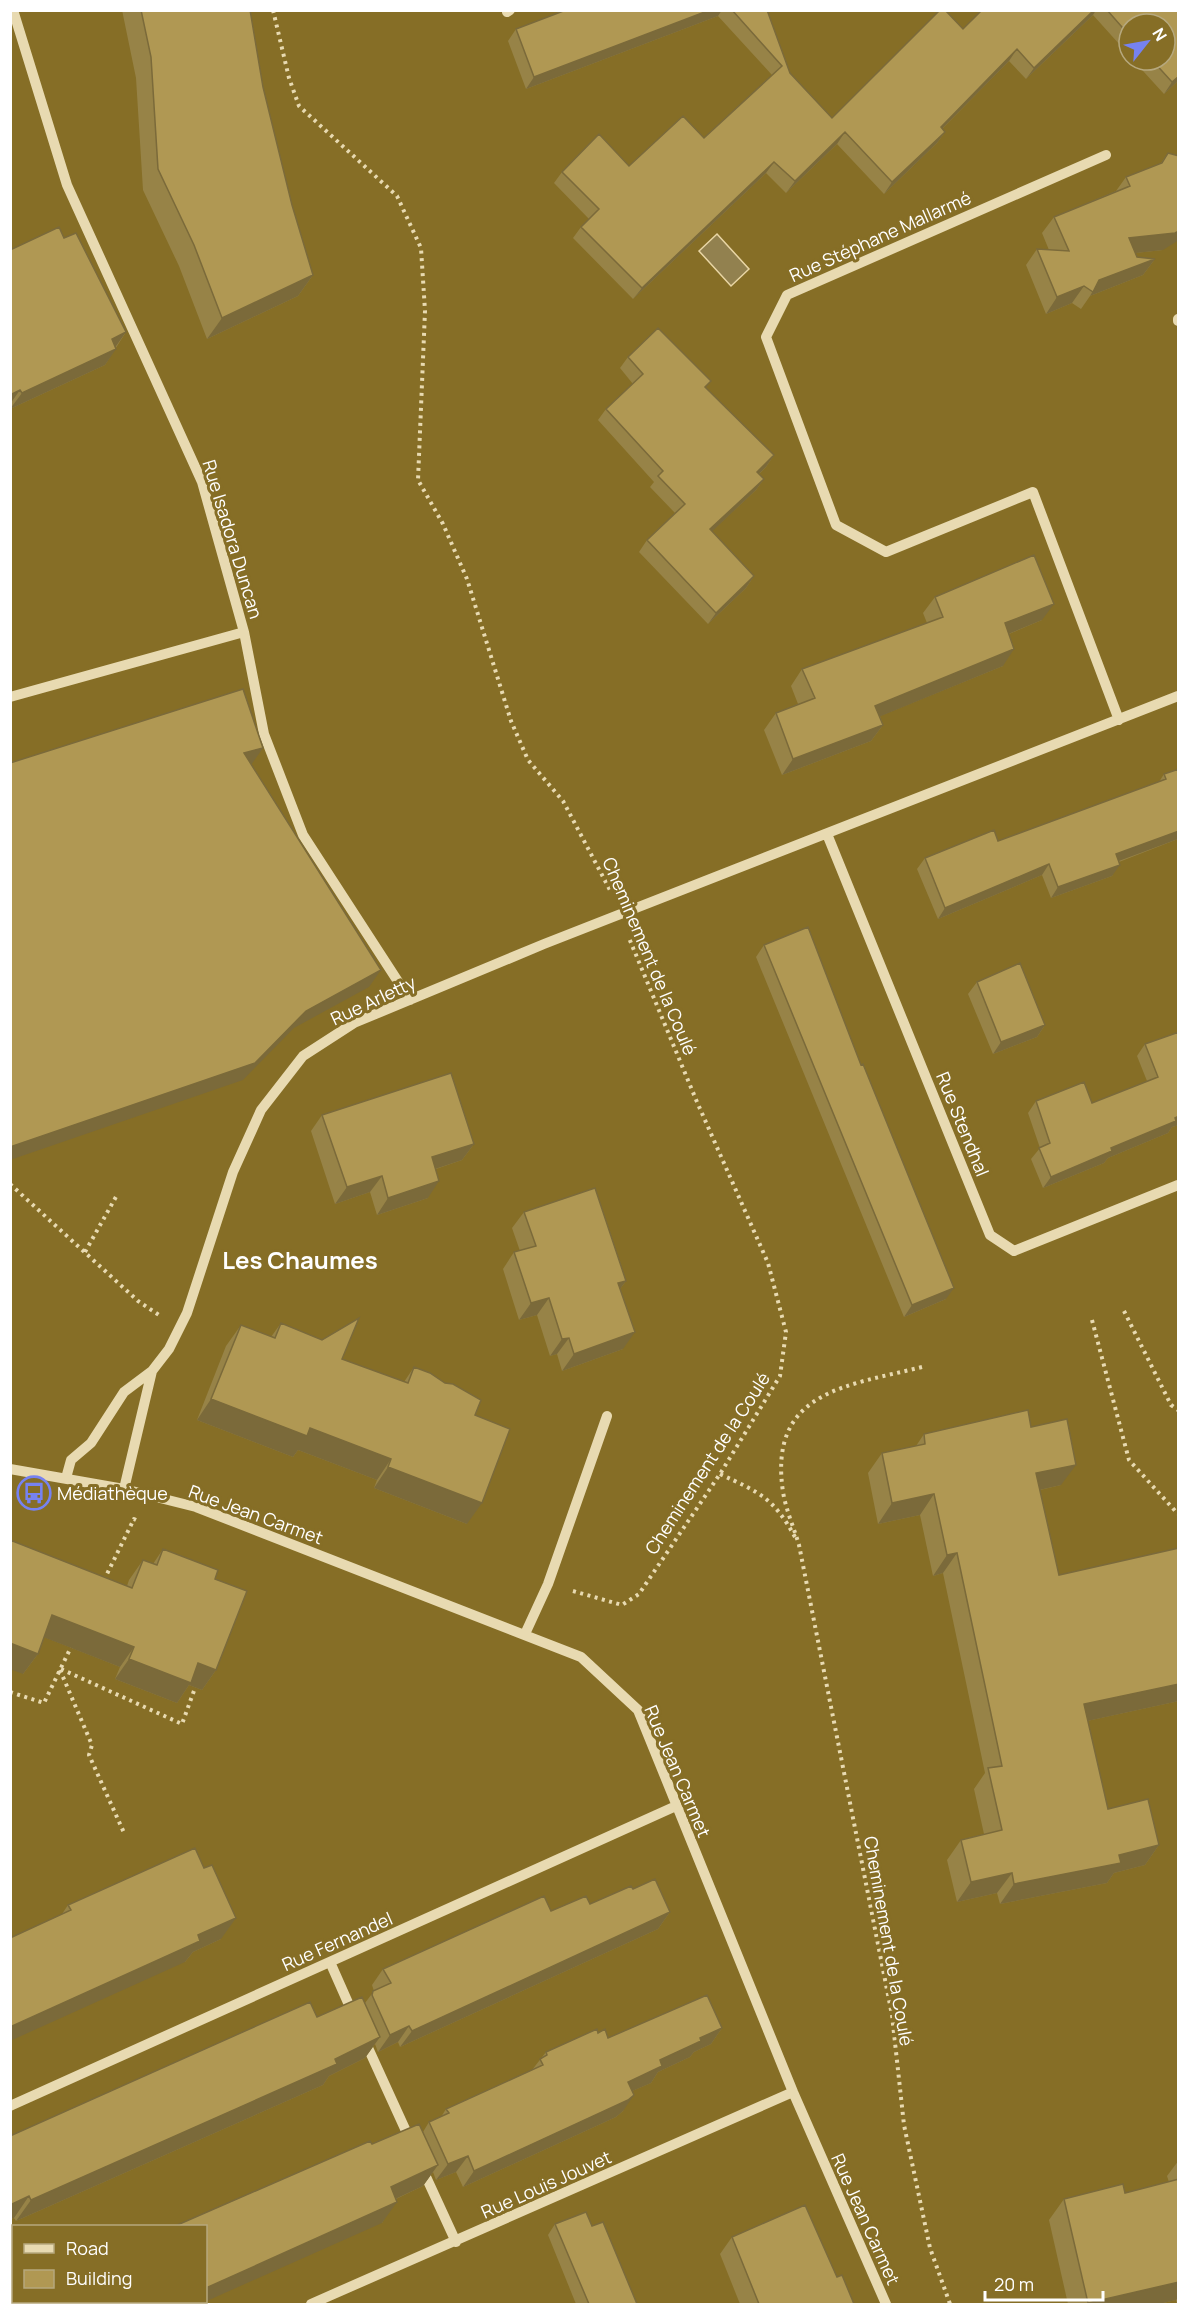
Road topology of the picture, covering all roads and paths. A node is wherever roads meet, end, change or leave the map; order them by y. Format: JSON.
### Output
{"nodes":[{"id":1,"x":13,"y":10,"type":"edge"},
{"id":2,"x":273,"y":10,"type":"edge"},
{"id":3,"x":1106,"y":155,"type":"dead end"},
{"id":4,"x":244,"y":632,"type":"junction"},
{"id":5,"x":1179,"y":696,"type":"edge"},
{"id":6,"x":10,"y":697,"type":"edge"},
{"id":7,"x":1119,"y":720,"type":"junction"},
{"id":8,"x":827,"y":834,"type":"junction"},
{"id":9,"x":619,"y":915,"type":"junction"},
{"id":10,"x":410,"y":1000,"type":"junction"},
{"id":11,"x":10,"y":1184,"type":"edge"},
{"id":12,"x":1179,"y":1185,"type":"edge"},
{"id":13,"x":117,"y":1195,"type":"dead end"},
{"id":14,"x":85,"y":1252,"type":"junction"},
{"id":15,"x":1124,"y":1311,"type":"dead end"},
{"id":16,"x":163,"y":1317,"type":"dead end"},
{"id":17,"x":1092,"y":1320,"type":"dead end"},
{"id":18,"x":922,"y":1367,"type":"dead end"},
{"id":19,"x":152,"y":1371,"type":"junction"},
{"id":20,"x":1179,"y":1410,"type":"edge"},
{"id":21,"x":607,"y":1416,"type":"dead end"},
{"id":22,"x":10,"y":1469,"type":"edge"},
{"id":23,"x":720,"y":1474,"type":"junction"},
{"id":24,"x":66,"y":1478,"type":"junction"},
{"id":25,"x":124,"y":1489,"type":"junction"},
{"id":26,"x":1179,"y":1514,"type":"edge"},
{"id":27,"x":143,"y":1522,"type":"dead end"},
{"id":28,"x":799,"y":1545,"type":"junction"},
{"id":29,"x":102,"y":1583,"type":"edge"},
{"id":30,"x":548,"y":1584,"type":"junction"},
{"id":31,"x":525,"y":1634,"type":"junction"},
{"id":32,"x":76,"y":1637,"type":"edge"},
{"id":33,"x":60,"y":1669,"type":"junction"},
{"id":34,"x":195,"y":1688,"type":"edge"},
{"id":35,"x":10,"y":1692,"type":"edge"},
{"id":36,"x":676,"y":1806,"type":"junction"},
{"id":37,"x":125,"y":1835,"type":"dead end"},
{"id":38,"x":330,"y":1962,"type":"junction"},
{"id":39,"x":793,"y":2092,"type":"junction"},
{"id":40,"x":10,"y":2106,"type":"edge"},
{"id":41,"x":456,"y":2242,"type":"junction"},
{"id":42,"x":311,"y":2304,"type":"edge"},
{"id":43,"x":886,"y":2304,"type":"edge"},
{"id":44,"x":950,"y":2304,"type":"edge"}],
"edges":[{"from":1,"to":4,"type":"street","name":"Rue Isadora Duncan"},
{"from":2,"to":9,"type":"path","name":"Cheminement de la Coulé"},
{"from":3,"to":7,"type":"street","name":"Rue Stéphane Mallarmé"},
{"from":4,"to":6,"type":"street"},
{"from":4,"to":10,"type":"street","name":"Rue Isadora Duncan"},
{"from":5,"to":7,"type":"street"},
{"from":7,"to":8,"type":"street"},
{"from":8,"to":9,"type":"street"},
{"from":8,"to":12,"type":"street","name":"Rue Stendhal"},
{"from":9,"to":10,"type":"street","name":"Rue Arletty"},
{"from":9,"to":23,"type":"path","name":"Cheminement de la Coulé"},
{"from":10,"to":19,"type":"street","name":"Rue Arletty"},
{"from":11,"to":14,"type":"path"},
{"from":13,"to":14,"type":"path"},
{"from":14,"to":16,"type":"path"},
{"from":15,"to":20,"type":"path"},
{"from":17,"to":26,"type":"path"},
{"from":18,"to":28,"type":"path"},
{"from":19,"to":24,"type":"street"},
{"from":19,"to":25,"type":"street"},
{"from":21,"to":30,"type":"street"},
{"from":22,"to":24,"type":"street","name":"Rue Jean Carmet"},
{"from":23,"to":28,"type":"path"},
{"from":23,"to":30,"type":"path","name":"Cheminement de la Coulé"},
{"from":24,"to":25,"type":"street","name":"Rue Jean Carmet"},
{"from":25,"to":31,"type":"street","name":"Rue Jean Carmet"},
{"from":27,"to":29,"type":"path"},
{"from":28,"to":44,"type":"path","name":"Cheminement de la Coulé"},
{"from":30,"to":31,"type":"street"},
{"from":31,"to":36,"type":"street","name":"Rue Jean Carmet"},
{"from":32,"to":33,"type":"path"},
{"from":33,"to":34,"type":"path"},
{"from":33,"to":35,"type":"path"},
{"from":33,"to":37,"type":"path"},
{"from":36,"to":38,"type":"street","name":"Rue Fernandel"},
{"from":36,"to":39,"type":"street","name":"Rue Jean Carmet"},
{"from":38,"to":40,"type":"street","name":"Rue Fernandel"},
{"from":38,"to":41,"type":"street"},
{"from":39,"to":41,"type":"street","name":"Rue Louis Jouvet"},
{"from":39,"to":43,"type":"street","name":"Rue Jean Carmet"},
{"from":41,"to":42,"type":"street","name":"Rue Louis Jouvet"}]}
